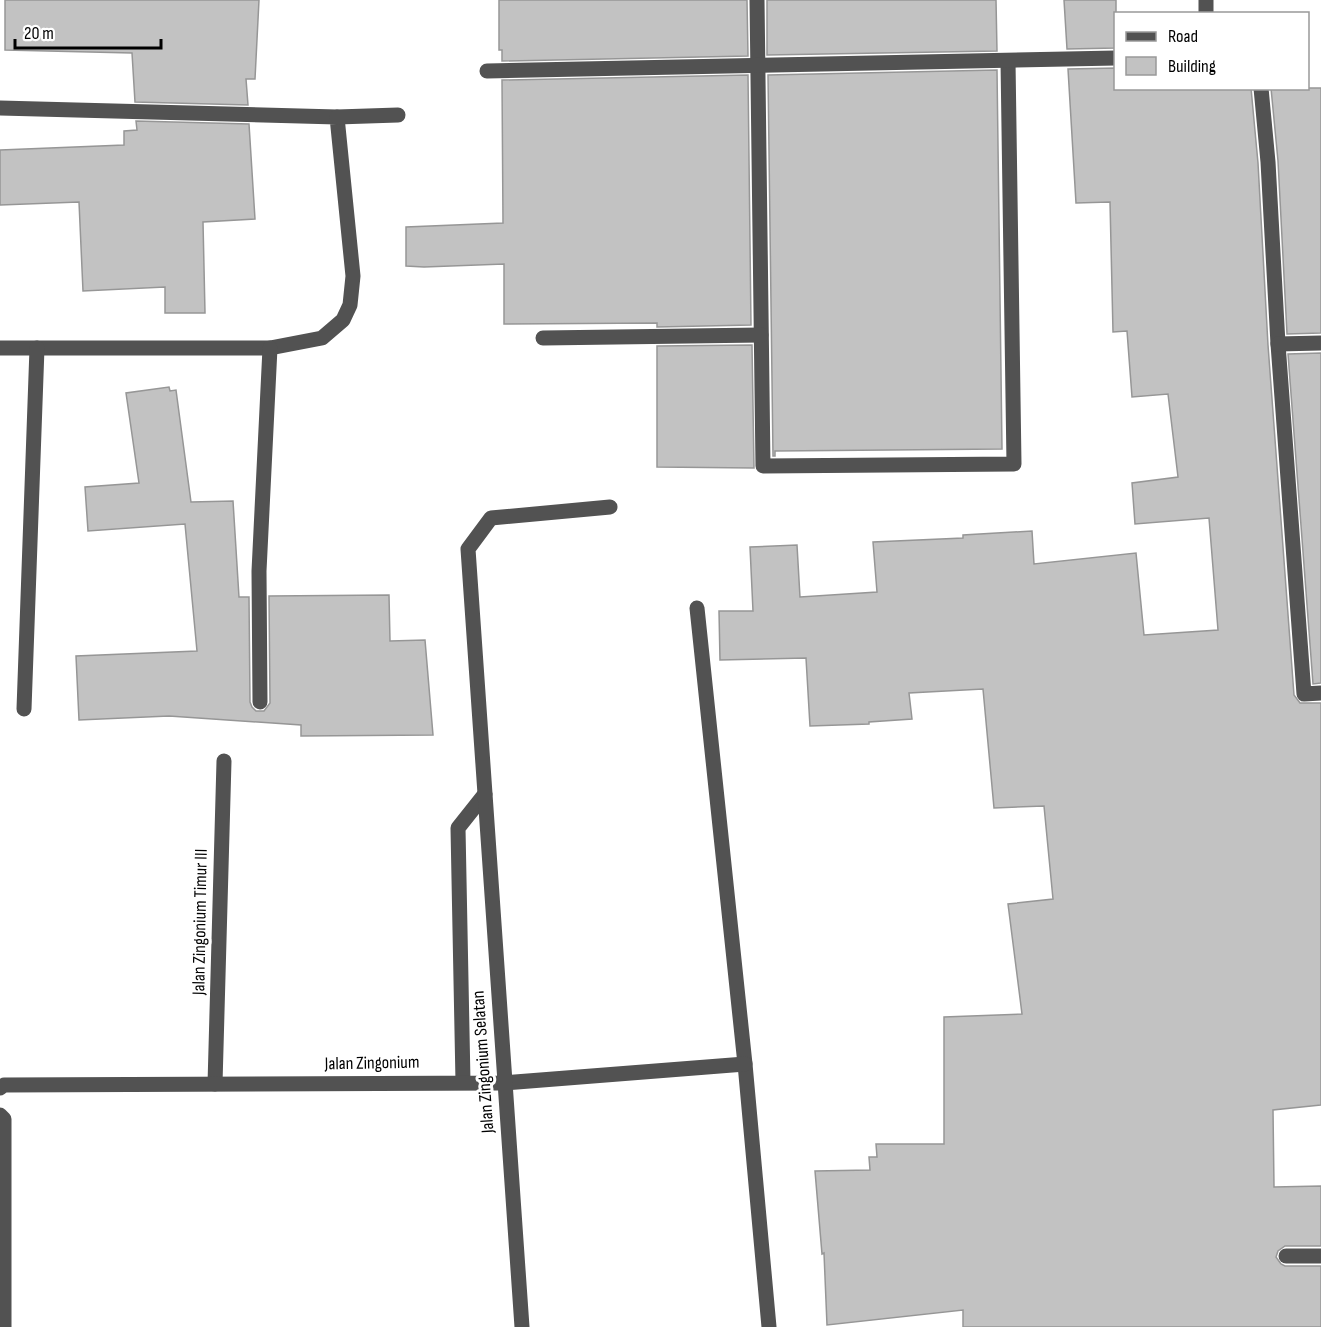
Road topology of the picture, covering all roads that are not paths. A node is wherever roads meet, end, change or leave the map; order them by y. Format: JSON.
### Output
{"nodes":[{"id":1,"x":758,"y":0,"type":"edge"},
{"id":2,"x":1114,"y":58,"type":"edge"},
{"id":3,"x":1008,"y":61,"type":"junction"},
{"id":4,"x":758,"y":66,"type":"junction"},
{"id":5,"x":487,"y":71,"type":"dead end"},
{"id":6,"x":1261,"y":90,"type":"edge"},
{"id":7,"x":0,"y":108,"type":"edge"},
{"id":8,"x":398,"y":116,"type":"dead end"},
{"id":9,"x":337,"y":117,"type":"junction"},
{"id":10,"x":761,"y":336,"type":"junction"},
{"id":11,"x":543,"y":338,"type":"dead end"},
{"id":12,"x":1321,"y":343,"type":"edge"},
{"id":13,"x":1278,"y":344,"type":"junction"},
{"id":14,"x":0,"y":348,"type":"edge"},
{"id":15,"x":37,"y":348,"type":"junction"},
{"id":16,"x":270,"y":348,"type":"junction"},
{"id":17,"x":610,"y":507,"type":"dead end"},
{"id":18,"x":697,"y":608,"type":"dead end"},
{"id":19,"x":1321,"y":693,"type":"edge"},
{"id":20,"x":260,"y":702,"type":"dead end"},
{"id":21,"x":24,"y":709,"type":"dead end"},
{"id":22,"x":224,"y":761,"type":"dead end"},
{"id":23,"x":485,"y":794,"type":"junction"},
{"id":24,"x":744,"y":1064,"type":"junction"},
{"id":25,"x":463,"y":1082,"type":"junction"},
{"id":26,"x":503,"y":1083,"type":"junction"},
{"id":27,"x":215,"y":1084,"type":"junction"},
{"id":28,"x":0,"y":1088,"type":"edge"},
{"id":29,"x":0,"y":1115,"type":"edge"},
{"id":30,"x":1286,"y":1256,"type":"dead end"},
{"id":31,"x":1321,"y":1256,"type":"edge"},
{"id":32,"x":4,"y":1327,"type":"edge"},
{"id":33,"x":522,"y":1327,"type":"edge"},
{"id":34,"x":769,"y":1327,"type":"edge"}],
"edges":[{"from":1,"to":4,"type":"street"},
{"from":2,"to":3,"type":"street"},
{"from":3,"to":4,"type":"street"},
{"from":3,"to":10,"type":"street"},
{"from":4,"to":5,"type":"street"},
{"from":4,"to":10,"type":"street"},
{"from":6,"to":13,"type":"street"},
{"from":7,"to":9,"type":"street"},
{"from":8,"to":9,"type":"street"},
{"from":9,"to":16,"type":"street"},
{"from":10,"to":11,"type":"street"},
{"from":12,"to":13,"type":"street"},
{"from":13,"to":19,"type":"street"},
{"from":14,"to":15,"type":"street"},
{"from":15,"to":16,"type":"street"},
{"from":15,"to":21,"type":"street"},
{"from":16,"to":20,"type":"street"},
{"from":17,"to":23,"type":"street","name":"Jalan Zingonium Selatan"},
{"from":18,"to":24,"type":"street"},
{"from":22,"to":27,"type":"street","name":"Jalan Zingonium Timur III"},
{"from":23,"to":25,"type":"street","name":"Jalan Zingonium Selatan"},
{"from":23,"to":26,"type":"street","name":"Jalan Zingonium Selatan"},
{"from":24,"to":26,"type":"street","name":"Jalan Zingonium"},
{"from":24,"to":34,"type":"street"},
{"from":25,"to":26,"type":"street","name":"Jalan Zingonium"},
{"from":25,"to":27,"type":"street","name":"Jalan Zingonium"},
{"from":26,"to":33,"type":"street","name":"Jalan Zingonium Selatan"},
{"from":27,"to":28,"type":"street","name":"Jalan Zingonium"},
{"from":29,"to":32,"type":"street"},
{"from":30,"to":31,"type":"street"}]}
